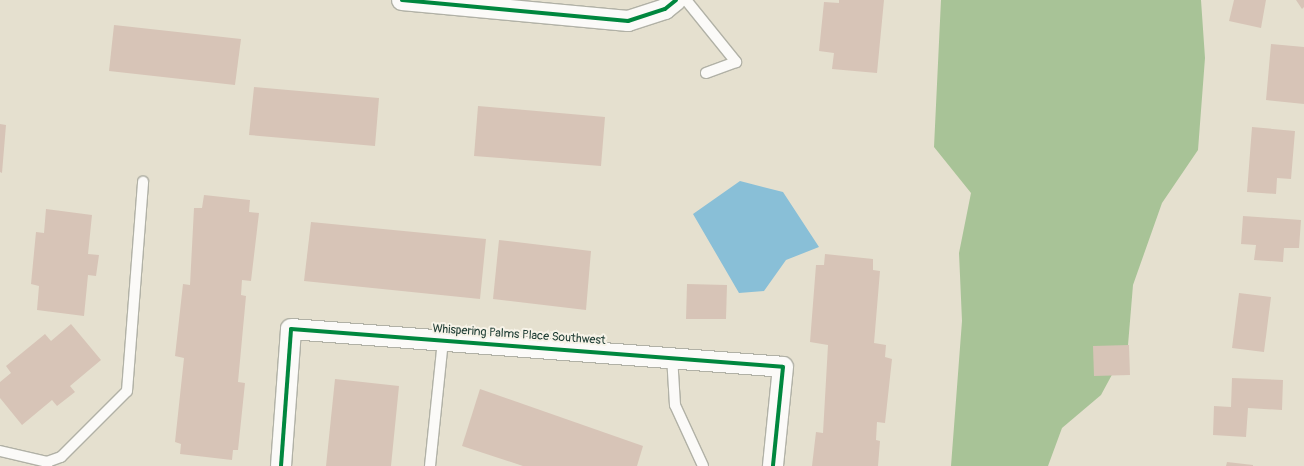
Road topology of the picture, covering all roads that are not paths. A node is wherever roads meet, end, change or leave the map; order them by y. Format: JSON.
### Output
{"nodes":[{"id":1,"x":402,"y":0,"type":"edge"},
{"id":2,"x":676,"y":0,"type":"edge"},
{"id":3,"x":686,"y":0,"type":"edge"},
{"id":4,"x":441,"y":2,"type":"edge"},
{"id":5,"x":706,"y":73,"type":"dead end"},
{"id":6,"x":143,"y":182,"type":"dead end"},
{"id":7,"x":443,"y":340,"type":"junction"},
{"id":8,"x":672,"y":356,"type":"junction"},
{"id":9,"x":0,"y":451,"type":"edge"},
{"id":10,"x":47,"y":464,"type":"edge"},
{"id":11,"x":280,"y":466,"type":"edge"},
{"id":12,"x":430,"y":466,"type":"edge"},
{"id":13,"x":703,"y":466,"type":"edge"},
{"id":14,"x":773,"y":466,"type":"edge"}],
"edges":[{"from":1,"to":4,"type":"street"},
{"from":2,"to":4,"type":"street"},
{"from":3,"to":5,"type":"lane"},
{"from":6,"to":10,"type":"lane"},
{"from":7,"to":8,"type":"street","name":"Whispering Palms Place Southwest"},
{"from":7,"to":11,"type":"street","name":"Whispering Palms Place Southwest"},
{"from":7,"to":12,"type":"lane"},
{"from":8,"to":13,"type":"lane"},
{"from":8,"to":14,"type":"street","name":"Whispering Palms Place Southwest"},
{"from":9,"to":10,"type":"lane"}]}
